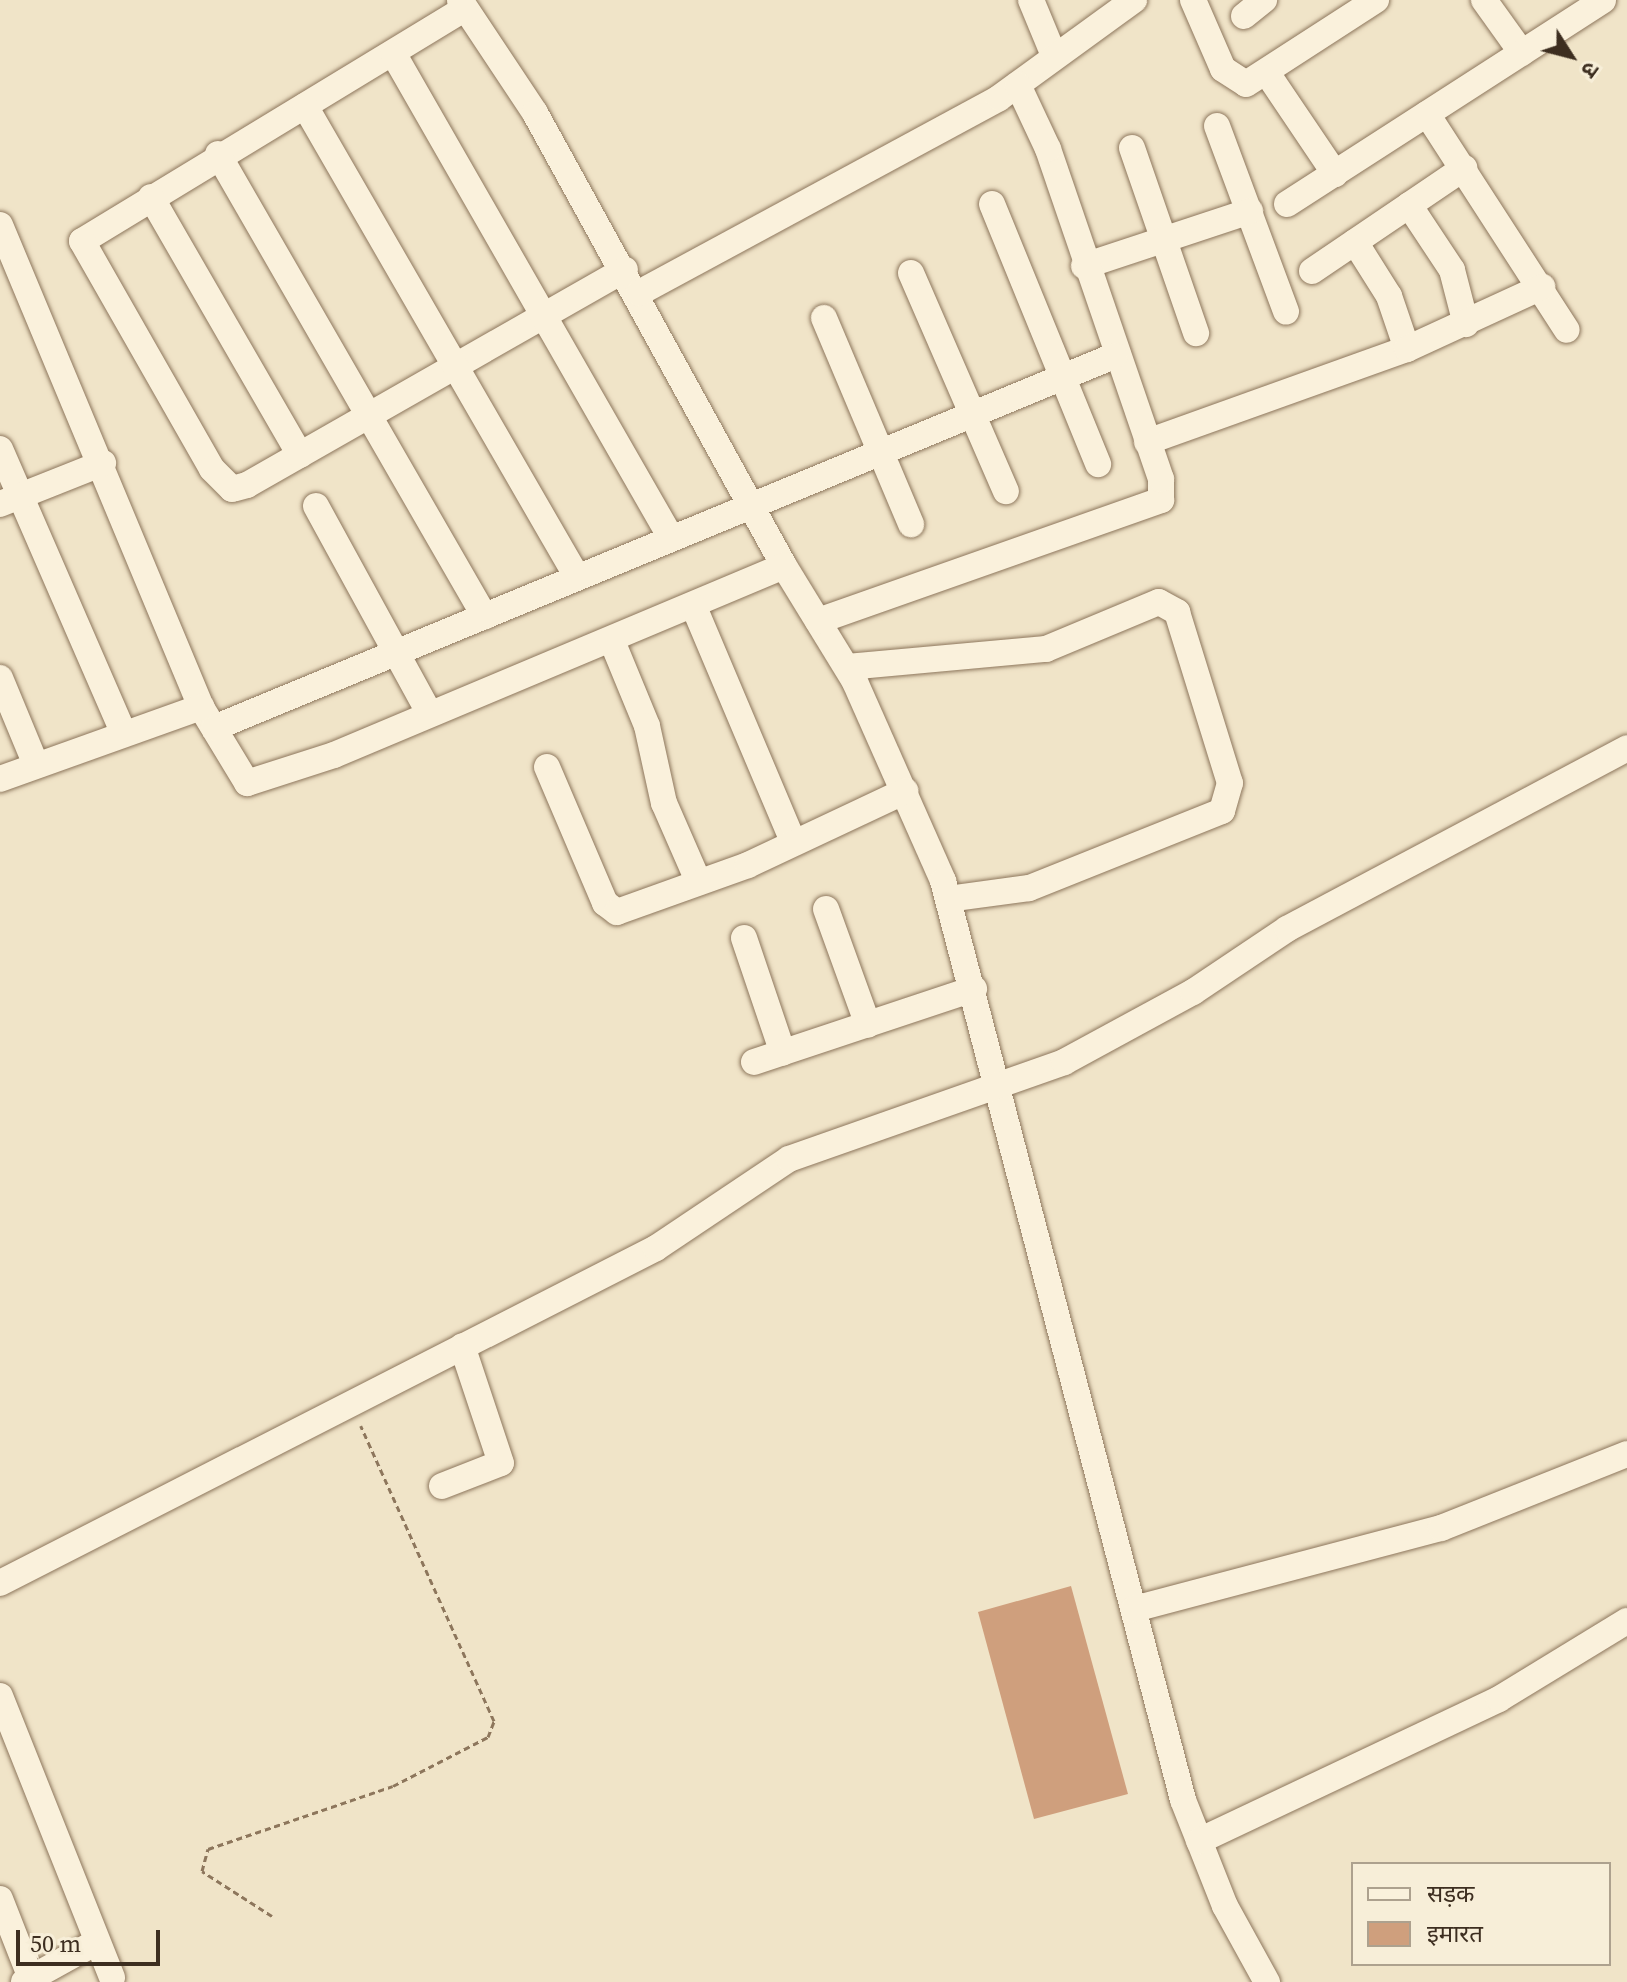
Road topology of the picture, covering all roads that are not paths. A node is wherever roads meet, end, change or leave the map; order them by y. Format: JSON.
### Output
{"nodes":[{"id":1,"x":1031,"y":0,"type":"edge"},
{"id":2,"x":1193,"y":0,"type":"edge"},
{"id":3,"x":1376,"y":0,"type":"edge"},
{"id":4,"x":1484,"y":0,"type":"edge"},
{"id":5,"x":1603,"y":0,"type":"edge"},
{"id":6,"x":462,"y":4,"type":"edge"},
{"id":7,"x":1122,"y":4,"type":"edge"},
{"id":8,"x":1569,"y":9,"type":"edge"},
{"id":9,"x":393,"y":53,"type":"junction"},
{"id":10,"x":1053,"y":53,"type":"junction"},
{"id":11,"x":1522,"y":53,"type":"junction"},
{"id":12,"x":1267,"y":73,"type":"junction"},
{"id":13,"x":1018,"y":85,"type":"junction"},
{"id":14,"x":305,"y":106,"type":"junction"},
{"id":15,"x":1427,"y":114,"type":"junction"},
{"id":16,"x":1217,"y":126,"type":"dead end"},
{"id":17,"x":1132,"y":148,"type":"dead end"},
{"id":18,"x":218,"y":154,"type":"junction"},
{"id":19,"x":1464,"y":168,"type":"junction"},
{"id":20,"x":1335,"y":174,"type":"junction"},
{"id":21,"x":151,"y":197,"type":"junction"},
{"id":22,"x":992,"y":204,"type":"dead end"},
{"id":23,"x":1287,"y":204,"type":"dead end"},
{"id":24,"x":1409,"y":205,"type":"junction"},
{"id":25,"x":1250,"y":211,"type":"junction"},
{"id":26,"x":0,"y":225,"type":"edge"},
{"id":27,"x":1162,"y":242,"type":"junction"},
{"id":28,"x":1355,"y":242,"type":"junction"},
{"id":29,"x":1084,"y":266,"type":"junction"},
{"id":30,"x":625,"y":269,"type":"junction"},
{"id":31,"x":1312,"y":271,"type":"dead end"},
{"id":32,"x":911,"y":273,"type":"dead end"},
{"id":33,"x":1542,"y":287,"type":"junction"},
{"id":34,"x":639,"y":293,"type":"junction"},
{"id":35,"x":1286,"y":312,"type":"dead end"},
{"id":36,"x":544,"y":318,"type":"junction"},
{"id":37,"x":824,"y":318,"type":"dead end"},
{"id":38,"x":1466,"y":324,"type":"junction"},
{"id":39,"x":1567,"y":330,"type":"dead end"},
{"id":40,"x":1196,"y":333,"type":"dead end"},
{"id":41,"x":1407,"y":349,"type":"junction"},
{"id":42,"x":1114,"y":356,"type":"junction"},
{"id":43,"x":458,"y":367,"type":"junction"},
{"id":44,"x":1063,"y":375,"type":"junction"},
{"id":45,"x":974,"y":416,"type":"junction"},
{"id":46,"x":370,"y":417,"type":"junction"},
{"id":47,"x":1147,"y":442,"type":"junction"},
{"id":48,"x":0,"y":449,"type":"edge"},
{"id":49,"x":885,"y":454,"type":"junction"},
{"id":50,"x":300,"y":455,"type":"junction"},
{"id":51,"x":103,"y":463,"type":"junction"},
{"id":52,"x":1098,"y":464,"type":"dead end"},
{"id":53,"x":1006,"y":491,"type":"dead end"},
{"id":54,"x":11,"y":500,"type":"edge"},
{"id":55,"x":316,"y":506,"type":"dead end"},
{"id":56,"x":752,"y":506,"type":"junction"},
{"id":57,"x":911,"y":524,"type":"dead end"},
{"id":58,"x":670,"y":536,"type":"junction"},
{"id":59,"x":784,"y":566,"type":"junction"},
{"id":60,"x":577,"y":577,"type":"junction"},
{"id":61,"x":694,"y":607,"type":"junction"},
{"id":62,"x":485,"y":617,"type":"junction"},
{"id":63,"x":818,"y":621,"type":"junction"},
{"id":64,"x":612,"y":641,"type":"junction"},
{"id":65,"x":398,"y":656,"type":"junction"},
{"id":66,"x":847,"y":667,"type":"junction"},
{"id":67,"x":0,"y":678,"type":"edge"},
{"id":68,"x":430,"y":714,"type":"junction"},
{"id":69,"x":207,"y":717,"type":"junction"},
{"id":70,"x":122,"y":730,"type":"junction"},
{"id":71,"x":1624,"y":755,"type":"edge"},
{"id":72,"x":36,"y":765,"type":"junction"},
{"id":73,"x":547,"y":767,"type":"dead end"},
{"id":74,"x":0,"y":779,"type":"edge"},
{"id":75,"x":905,"y":791,"type":"junction"},
{"id":76,"x":793,"y":841,"type":"junction"},
{"id":77,"x":698,"y":881,"type":"junction"},
{"id":78,"x":949,"y":899,"type":"junction"},
{"id":79,"x":826,"y":909,"type":"dead end"},
{"id":80,"x":744,"y":938,"type":"dead end"},
{"id":81,"x":974,"y":989,"type":"junction"},
{"id":82,"x":868,"y":1025,"type":"junction"},
{"id":83,"x":783,"y":1053,"type":"junction"},
{"id":84,"x":754,"y":1062,"type":"dead end"},
{"id":85,"x":1002,"y":1086,"type":"junction"},
{"id":86,"x":462,"y":1346,"type":"junction"},
{"id":87,"x":1627,"y":1454,"type":"edge"},
{"id":88,"x":442,"y":1486,"type":"dead end"},
{"id":89,"x":0,"y":1583,"type":"edge"},
{"id":90,"x":1134,"y":1609,"type":"junction"},
{"id":91,"x":1627,"y":1621,"type":"edge"},
{"id":92,"x":0,"y":1696,"type":"edge"},
{"id":93,"x":1199,"y":1841,"type":"junction"},
{"id":94,"x":0,"y":1899,"type":"edge"},
{"id":95,"x":95,"y":1943,"type":"junction"},
{"id":96,"x":112,"y":1978,"type":"dead end"},
{"id":97,"x":28,"y":1980,"type":"edge"},
{"id":98,"x":1267,"y":1982,"type":"edge"}],
"edges":[{"from":1,"to":10,"type":"street"},
{"from":2,"to":12,"type":"street"},
{"from":3,"to":12,"type":"street"},
{"from":4,"to":11,"type":"street"},
{"from":5,"to":8,"type":"street"},
{"from":6,"to":9,"type":"street"},
{"from":6,"to":30,"type":"street"},
{"from":7,"to":10,"type":"street"},
{"from":8,"to":11,"type":"street"},
{"from":9,"to":14,"type":"street"},
{"from":9,"to":36,"type":"street"},
{"from":10,"to":13,"type":"street"},
{"from":11,"to":15,"type":"street"},
{"from":12,"to":20,"type":"street"},
{"from":13,"to":29,"type":"street"},
{"from":13,"to":34,"type":"street"},
{"from":14,"to":18,"type":"street"},
{"from":14,"to":43,"type":"street"},
{"from":15,"to":19,"type":"street"},
{"from":15,"to":20,"type":"street"},
{"from":16,"to":25,"type":"street"},
{"from":17,"to":27,"type":"street"},
{"from":18,"to":21,"type":"street"},
{"from":18,"to":46,"type":"street"},
{"from":19,"to":24,"type":"street"},
{"from":19,"to":33,"type":"street"},
{"from":20,"to":23,"type":"street"},
{"from":21,"to":50,"type":"street"},
{"from":21,"to":50,"type":"street"},
{"from":22,"to":44,"type":"street"},
{"from":24,"to":28,"type":"street"},
{"from":24,"to":38,"type":"street"},
{"from":25,"to":27,"type":"street"},
{"from":25,"to":35,"type":"street"},
{"from":26,"to":51,"type":"street"},
{"from":27,"to":29,"type":"street"},
{"from":27,"to":40,"type":"street"},
{"from":28,"to":31,"type":"street"},
{"from":28,"to":41,"type":"street"},
{"from":29,"to":42,"type":"street"},
{"from":30,"to":34,"type":"street"},
{"from":30,"to":36,"type":"street"},
{"from":32,"to":45,"type":"street"},
{"from":33,"to":38,"type":"street"},
{"from":33,"to":39,"type":"street"},
{"from":34,"to":56,"type":"street"},
{"from":36,"to":43,"type":"street"},
{"from":36,"to":58,"type":"street"},
{"from":37,"to":49,"type":"street"},
{"from":38,"to":41,"type":"street"},
{"from":41,"to":47,"type":"street"},
{"from":42,"to":44,"type":"street"},
{"from":42,"to":47,"type":"street"},
{"from":43,"to":46,"type":"street"},
{"from":43,"to":60,"type":"street"},
{"from":44,"to":45,"type":"street"},
{"from":44,"to":52,"type":"street"},
{"from":45,"to":49,"type":"street"},
{"from":45,"to":53,"type":"street"},
{"from":46,"to":50,"type":"street"},
{"from":46,"to":62,"type":"street"},
{"from":47,"to":63,"type":"street"},
{"from":48,"to":54,"type":"street"},
{"from":49,"to":56,"type":"street"},
{"from":49,"to":57,"type":"street"},
{"from":51,"to":54,"type":"street"},
{"from":51,"to":69,"type":"street"},
{"from":54,"to":70,"type":"street"},
{"from":55,"to":65,"type":"street"},
{"from":56,"to":58,"type":"street"},
{"from":56,"to":59,"type":"street"},
{"from":58,"to":60,"type":"street"},
{"from":59,"to":61,"type":"street"},
{"from":59,"to":63,"type":"street"},
{"from":60,"to":62,"type":"street"},
{"from":61,"to":64,"type":"street"},
{"from":61,"to":76,"type":"street"},
{"from":62,"to":65,"type":"street"},
{"from":63,"to":66,"type":"street"},
{"from":64,"to":68,"type":"street"},
{"from":64,"to":77,"type":"street"},
{"from":65,"to":68,"type":"street"},
{"from":65,"to":69,"type":"street"},
{"from":66,"to":75,"type":"street"},
{"from":66,"to":78,"type":"street"},
{"from":67,"to":72,"type":"street"},
{"from":68,"to":69,"type":"street"},
{"from":69,"to":70,"type":"street"},
{"from":70,"to":72,"type":"street"},
{"from":71,"to":85,"type":"street"},
{"from":72,"to":74,"type":"street"},
{"from":73,"to":77,"type":"street"},
{"from":75,"to":76,"type":"street"},
{"from":75,"to":78,"type":"street"},
{"from":76,"to":77,"type":"street"},
{"from":78,"to":81,"type":"street"},
{"from":79,"to":82,"type":"street"},
{"from":80,"to":83,"type":"street"},
{"from":81,"to":82,"type":"street"},
{"from":81,"to":85,"type":"street"},
{"from":82,"to":83,"type":"street"},
{"from":83,"to":84,"type":"street"},
{"from":85,"to":86,"type":"street"},
{"from":85,"to":90,"type":"street"},
{"from":86,"to":88,"type":"street"},
{"from":86,"to":89,"type":"street"},
{"from":87,"to":90,"type":"street"},
{"from":90,"to":93,"type":"street"},
{"from":91,"to":93,"type":"street"},
{"from":92,"to":95,"type":"street"},
{"from":93,"to":98,"type":"street"},
{"from":94,"to":97,"type":"street"},
{"from":95,"to":96,"type":"street"},
{"from":95,"to":97,"type":"street"}]}
